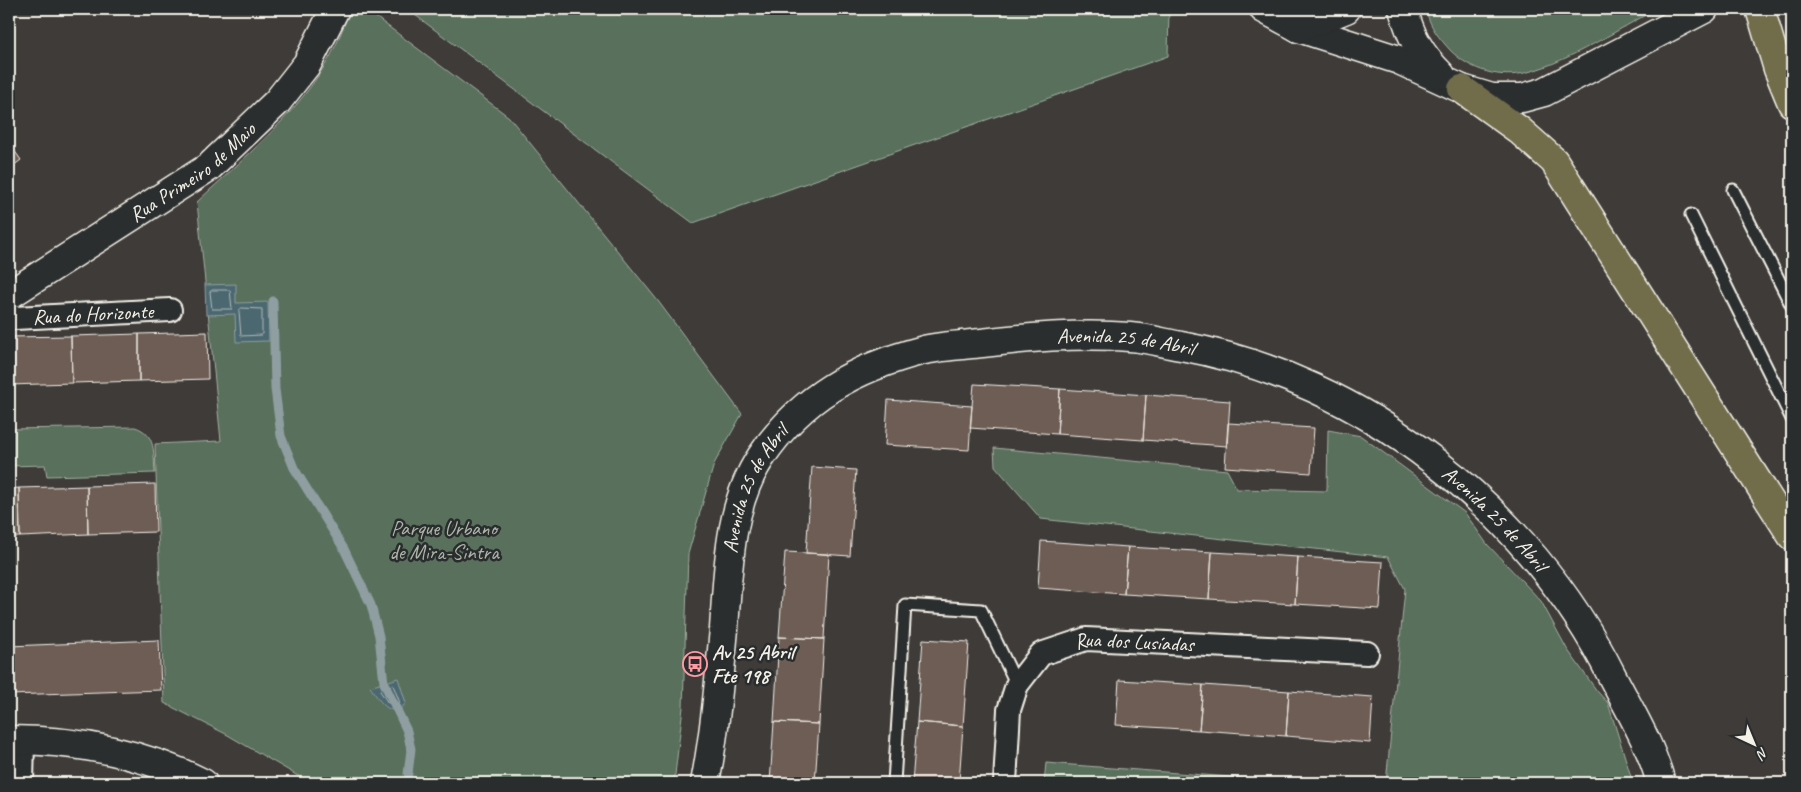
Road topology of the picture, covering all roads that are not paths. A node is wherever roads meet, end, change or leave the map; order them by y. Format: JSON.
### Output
{"nodes":[{"id":1,"x":336,"y":9,"type":"edge"},
{"id":2,"x":1264,"y":9,"type":"edge"},
{"id":3,"x":1346,"y":9,"type":"edge"},
{"id":4,"x":1403,"y":9,"type":"edge"},
{"id":5,"x":1704,"y":9,"type":"edge"},
{"id":6,"x":1760,"y":9,"type":"edge"},
{"id":7,"x":1299,"y":28,"type":"junction"},
{"id":8,"x":1455,"y":85,"type":"junction"},
{"id":9,"x":1792,"y":103,"type":"edge"},
{"id":10,"x":1733,"y":190,"type":"dead end"},
{"id":11,"x":1691,"y":215,"type":"dead end"},
{"id":12,"x":12,"y":306,"type":"edge"},
{"id":13,"x":1792,"y":306,"type":"edge"},
{"id":14,"x":170,"y":310,"type":"dead end"},
{"id":15,"x":1792,"y":419,"type":"edge"},
{"id":16,"x":1792,"y":536,"type":"edge"},
{"id":17,"x":1366,"y":654,"type":"dead end"},
{"id":18,"x":1016,"y":685,"type":"junction"},
{"id":19,"x":16,"y":740,"type":"edge"},
{"id":20,"x":22,"y":783,"type":"edge"},
{"id":21,"x":203,"y":783,"type":"edge"},
{"id":22,"x":705,"y":783,"type":"edge"},
{"id":23,"x":894,"y":783,"type":"edge"},
{"id":24,"x":1005,"y":783,"type":"edge"},
{"id":25,"x":1661,"y":783,"type":"edge"}],
"edges":[{"from":1,"to":12,"type":"street","name":"Rua Primeiro de Maio"},
{"from":2,"to":7,"type":"street"},
{"from":3,"to":7,"type":"street"},
{"from":4,"to":8,"type":"street"},
{"from":5,"to":8,"type":"street"},
{"from":6,"to":9,"type":"highway"},
{"from":7,"to":8,"type":"street"},
{"from":8,"to":16,"type":"highway"},
{"from":10,"to":13,"type":"lane"},
{"from":11,"to":15,"type":"lane"},
{"from":12,"to":14,"type":"street","name":"Rua do Horizonte"},
{"from":17,"to":18,"type":"street","name":"Rua dos Lusíadas"},
{"from":18,"to":23,"type":"lane"},
{"from":18,"to":24,"type":"street","name":"Rua dos Lusíadas"},
{"from":19,"to":20,"type":"street"},
{"from":19,"to":21,"type":"street"},
{"from":22,"to":25,"type":"street","name":"Avenida 25 de Abril"}]}
